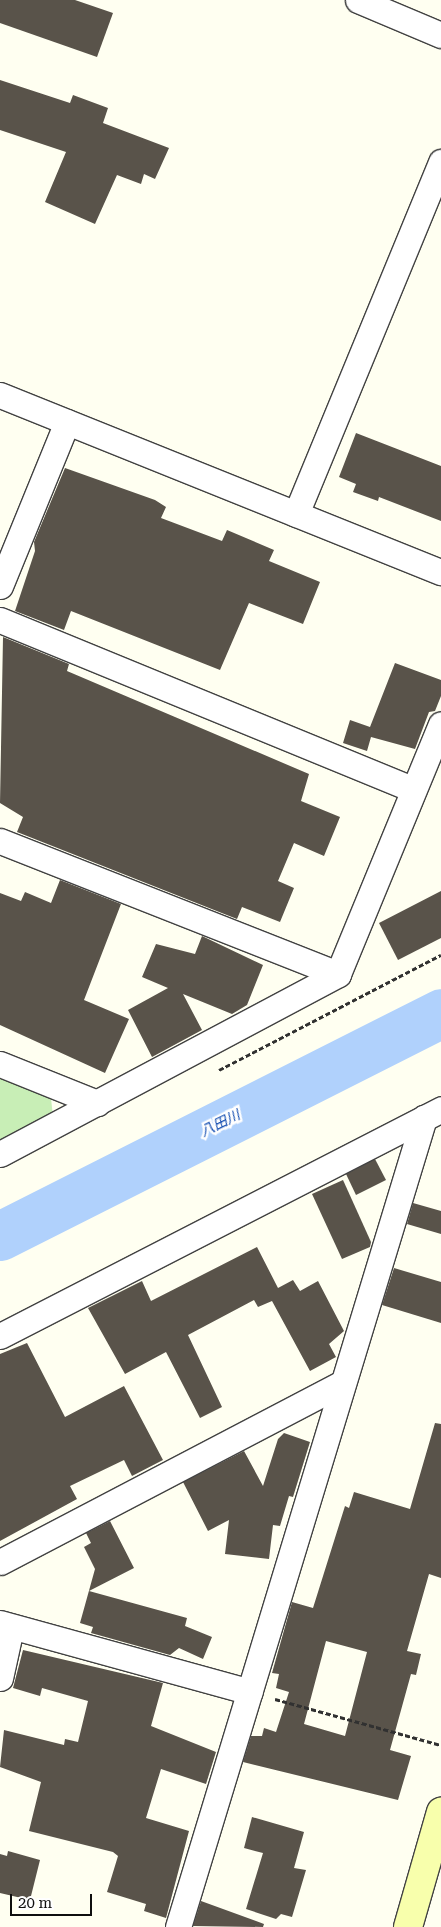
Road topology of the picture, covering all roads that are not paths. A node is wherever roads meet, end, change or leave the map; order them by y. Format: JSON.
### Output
{"nodes":[{"id":1,"x":358,"y":0,"type":"edge"},
{"id":2,"x":441,"y":35,"type":"edge"},
{"id":3,"x":441,"y":162,"type":"edge"},
{"id":4,"x":0,"y":395,"type":"edge"},
{"id":5,"x":67,"y":422,"type":"junction"},
{"id":6,"x":296,"y":514,"type":"junction"},
{"id":7,"x":441,"y":572,"type":"edge"},
{"id":8,"x":0,"y":586,"type":"edge"},
{"id":9,"x":0,"y":620,"type":"edge"},
{"id":10,"x":441,"y":724,"type":"edge"},
{"id":11,"x":413,"y":789,"type":"junction"},
{"id":12,"x":0,"y":841,"type":"edge"},
{"id":13,"x":338,"y":974,"type":"junction"},
{"id":14,"x":0,"y":1064,"type":"edge"},
{"id":15,"x":97,"y":1103,"type":"junction"},
{"id":16,"x":432,"y":1114,"type":"edge"},
{"id":17,"x":0,"y":1154,"type":"edge"},
{"id":18,"x":0,"y":1336,"type":"edge"},
{"id":19,"x":342,"y":1383,"type":"junction"},
{"id":20,"x":0,"y":1562,"type":"edge"},
{"id":21,"x":5,"y":1625,"type":"edge"},
{"id":22,"x":0,"y":1678,"type":"edge"},
{"id":23,"x":250,"y":1692,"type":"junction"},
{"id":24,"x":441,"y":1812,"type":"edge"},
{"id":25,"x":178,"y":1927,"type":"edge"},
{"id":26,"x":408,"y":1927,"type":"edge"}],
"edges":[{"from":1,"to":2,"type":"street"},
{"from":3,"to":6,"type":"street"},
{"from":4,"to":5,"type":"street"},
{"from":5,"to":6,"type":"street"},
{"from":5,"to":8,"type":"street"},
{"from":6,"to":7,"type":"street"},
{"from":9,"to":11,"type":"street"},
{"from":10,"to":11,"type":"street"},
{"from":11,"to":13,"type":"street"},
{"from":12,"to":13,"type":"street"},
{"from":13,"to":15,"type":"street"},
{"from":14,"to":15,"type":"street"},
{"from":15,"to":17,"type":"street"},
{"from":16,"to":18,"type":"street"},
{"from":16,"to":19,"type":"street"},
{"from":19,"to":20,"type":"street"},
{"from":19,"to":23,"type":"street"},
{"from":21,"to":22,"type":"street"},
{"from":21,"to":23,"type":"street"},
{"from":23,"to":25,"type":"street"},
{"from":24,"to":26,"type":"main road"}]}
